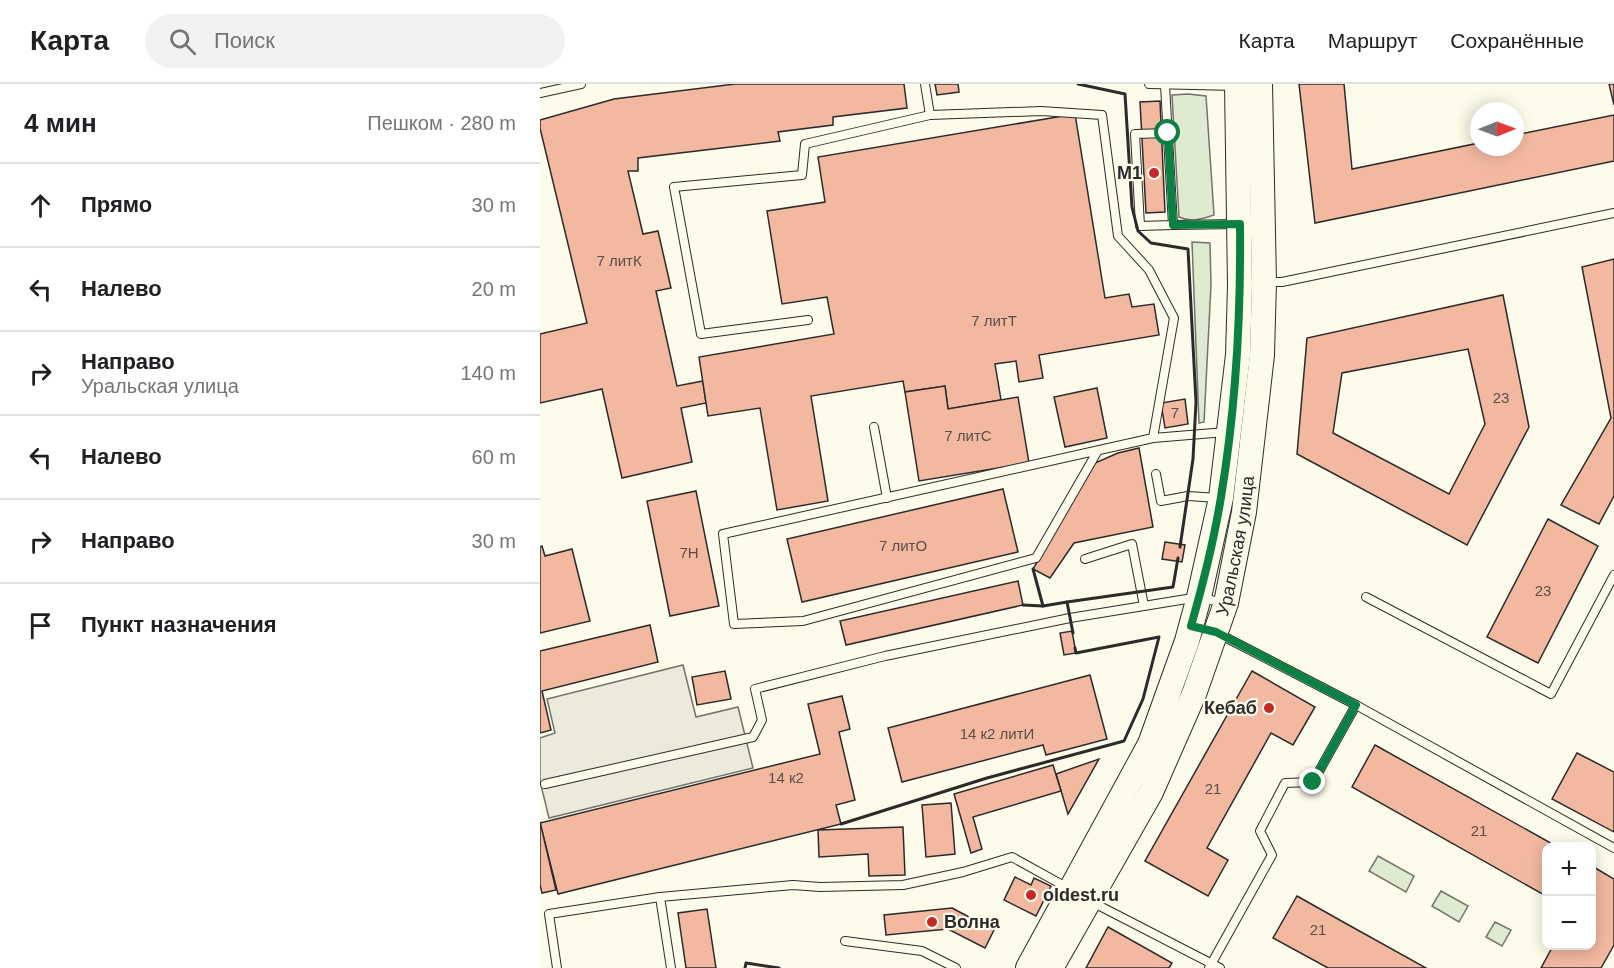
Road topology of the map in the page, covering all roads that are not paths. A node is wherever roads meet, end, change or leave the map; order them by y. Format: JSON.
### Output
{"nodes":[{"id":1,"x":581,"y":84,"type":"edge"},
{"id":2,"x":926,"y":84,"type":"edge"},
{"id":3,"x":1149,"y":84,"type":"edge"},
{"id":4,"x":1165,"y":85,"type":"edge"},
{"id":5,"x":1245,"y":85,"type":"edge"},
{"id":6,"x":540,"y":93,"type":"edge"},
{"id":7,"x":930,"y":115,"type":"junction"},
{"id":8,"x":1168,"y":133,"type":"junction"},
{"id":9,"x":1614,"y":213,"type":"edge"},
{"id":10,"x":1240,"y":224,"type":"junction"},
{"id":11,"x":1173,"y":225,"type":"junction"},
{"id":12,"x":1264,"y":282,"type":"junction"},
{"id":13,"x":808,"y":320,"type":"dead end"},
{"id":14,"x":874,"y":427,"type":"dead end"},
{"id":15,"x":1229,"y":432,"type":"junction"},
{"id":16,"x":1153,"y":438,"type":"junction"},
{"id":17,"x":1097,"y":452,"type":"junction"},
{"id":18,"x":1156,"y":474,"type":"dead end"},
{"id":19,"x":887,"y":498,"type":"junction"},
{"id":20,"x":1221,"y":498,"type":"junction"},
{"id":21,"x":1084,"y":559,"type":"dead end"},
{"id":22,"x":1614,"y":575,"type":"edge"},
{"id":23,"x":1199,"y":597,"type":"junction"},
{"id":24,"x":1366,"y":597,"type":"dead end"},
{"id":25,"x":1226,"y":603,"type":"junction"},
{"id":26,"x":1144,"y":606,"type":"junction"},
{"id":27,"x":1204,"y":629,"type":"junction"},
{"id":28,"x":1356,"y":705,"type":"junction"},
{"id":29,"x":545,"y":784,"type":"dead end"},
{"id":30,"x":1614,"y":848,"type":"edge"},
{"id":31,"x":1080,"y":895,"type":"junction"},
{"id":32,"x":660,"y":897,"type":"junction"},
{"id":33,"x":845,"y":940,"type":"dead end"},
{"id":34,"x":1213,"y":966,"type":"edge"},
{"id":35,"x":557,"y":968,"type":"edge"},
{"id":36,"x":670,"y":968,"type":"edge"},
{"id":37,"x":956,"y":968,"type":"edge"},
{"id":38,"x":1028,"y":968,"type":"edge"},
{"id":39,"x":1051,"y":968,"type":"edge"}],
"edges":[{"from":1,"to":6,"type":"lane"},
{"from":2,"to":7,"type":"lane"},
{"from":3,"to":4,"type":"lane"},
{"from":4,"to":5,"type":"lane"},
{"from":4,"to":8,"type":"lane"},
{"from":5,"to":10,"type":"main road","name":"Уральская улица"},
{"from":5,"to":12,"type":"main road","name":"Уральская улица"},
{"from":7,"to":13,"type":"lane"},
{"from":7,"to":16,"type":"lane"},
{"from":8,"to":11,"type":"lane"},
{"from":8,"to":11,"type":"lane"},
{"from":9,"to":12,"type":"lane"},
{"from":10,"to":11,"type":"lane"},
{"from":10,"to":15,"type":"main road","name":"Уральская улица"},
{"from":12,"to":25,"type":"main road","name":"Уральская улица"},
{"from":14,"to":19,"type":"lane"},
{"from":15,"to":16,"type":"lane"},
{"from":15,"to":20,"type":"main road","name":"Уральская улица"},
{"from":16,"to":17,"type":"lane"},
{"from":17,"to":19,"type":"lane"},
{"from":17,"to":19,"type":"lane"},
{"from":18,"to":20,"type":"lane"},
{"from":20,"to":23,"type":"main road","name":"Уральская улица"},
{"from":21,"to":26,"type":"lane"},
{"from":22,"to":24,"type":"lane"},
{"from":23,"to":25,"type":"lane"},
{"from":23,"to":26,"type":"lane"},
{"from":23,"to":27,"type":"main road","name":"Уральская улица"},
{"from":25,"to":27,"type":"main road","name":"Уральская улица"},
{"from":26,"to":29,"type":"lane"},
{"from":27,"to":28,"type":"lane"},
{"from":27,"to":31,"type":"main road","name":"Уральская улица"},
{"from":28,"to":30,"type":"lane"},
{"from":28,"to":34,"type":"lane"},
{"from":31,"to":32,"type":"lane"},
{"from":31,"to":34,"type":"lane"},
{"from":31,"to":38,"type":"main road","name":"Уральская улица"},
{"from":31,"to":39,"type":"main road","name":"Уральская улица"},
{"from":32,"to":35,"type":"lane"},
{"from":32,"to":36,"type":"lane"},
{"from":33,"to":37,"type":"lane"}]}
